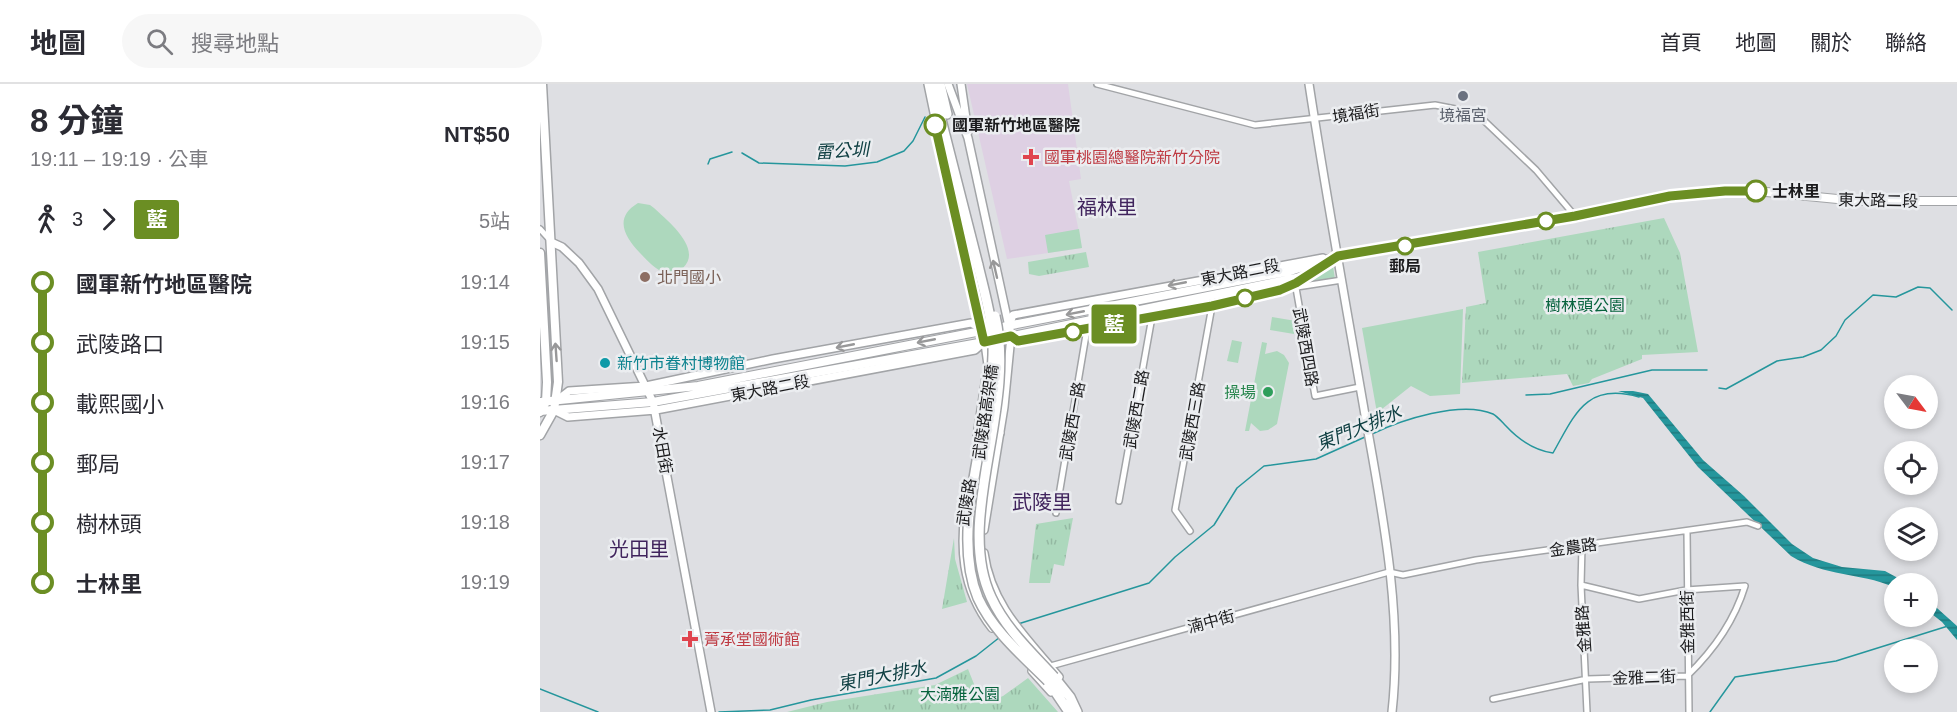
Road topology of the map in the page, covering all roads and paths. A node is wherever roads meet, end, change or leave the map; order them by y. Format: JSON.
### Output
{"nodes":[{"id":1,"x":543,"y":84,"type":"edge"},
{"id":2,"x":930,"y":84,"type":"edge"},
{"id":3,"x":940,"y":84,"type":"edge"},
{"id":4,"x":948,"y":84,"type":"edge"},
{"id":5,"x":961,"y":84,"type":"edge"},
{"id":6,"x":1097,"y":84,"type":"edge"},
{"id":7,"x":1309,"y":84,"type":"edge"},
{"id":8,"x":1315,"y":120,"type":"junction"},
{"id":9,"x":968,"y":138,"type":"junction"},
{"id":10,"x":1957,"y":201,"type":"edge"},
{"id":11,"x":1575,"y":216,"type":"junction"},
{"id":12,"x":540,"y":229,"type":"edge"},
{"id":13,"x":551,"y":242,"type":"junction"},
{"id":14,"x":540,"y":253,"type":"edge"},
{"id":15,"x":1338,"y":256,"type":"junction"},
{"id":16,"x":980,"y":265,"type":"junction"},
{"id":17,"x":1342,"y":280,"type":"junction"},
{"id":18,"x":1296,"y":288,"type":"junction"},
{"id":19,"x":1280,"y":290,"type":"junction"},
{"id":20,"x":1212,"y":306,"type":"junction"},
{"id":21,"x":1152,"y":317,"type":"junction"},
{"id":22,"x":1009,"y":326,"type":"junction"},
{"id":23,"x":1088,"y":329,"type":"junction"},
{"id":24,"x":983,"y":330,"type":"junction"},
{"id":25,"x":1011,"y":336,"type":"junction"},
{"id":26,"x":984,"y":342,"type":"junction"},
{"id":27,"x":1360,"y":387,"type":"junction"},
{"id":28,"x":648,"y":389,"type":"junction"},
{"id":29,"x":542,"y":401,"type":"edge"},
{"id":30,"x":555,"y":405,"type":"junction"},
{"id":31,"x":654,"y":406,"type":"junction"},
{"id":32,"x":540,"y":411,"type":"edge"},
{"id":33,"x":999,"y":433,"type":"junction"},
{"id":34,"x":540,"y":435,"type":"edge"},
{"id":35,"x":977,"y":436,"type":"junction"},
{"id":36,"x":984,"y":461,"type":"junction"},
{"id":37,"x":1119,"y":501,"type":"dead end"},
{"id":38,"x":1056,"y":513,"type":"dead end"},
{"id":39,"x":1758,"y":526,"type":"dead end"},
{"id":40,"x":1190,"y":531,"type":"dead end"},
{"id":41,"x":1687,"y":531,"type":"junction"},
{"id":42,"x":1582,"y":546,"type":"junction"},
{"id":43,"x":1389,"y":572,"type":"junction"},
{"id":44,"x":1581,"y":585,"type":"junction"},
{"id":45,"x":1686,"y":590,"type":"junction"},
{"id":46,"x":1002,"y":606,"type":"junction"},
{"id":47,"x":982,"y":614,"type":"junction"},
{"id":48,"x":1050,"y":665,"type":"junction"},
{"id":49,"x":1039,"y":672,"type":"junction"},
{"id":50,"x":1687,"y":676,"type":"junction"},
{"id":51,"x":1051,"y":679,"type":"junction"},
{"id":52,"x":1587,"y":679,"type":"junction"},
{"id":53,"x":1493,"y":699,"type":"dead end"},
{"id":54,"x":710,"y":709,"type":"edge"},
{"id":55,"x":1063,"y":712,"type":"edge"},
{"id":56,"x":1069,"y":712,"type":"edge"},
{"id":57,"x":1079,"y":712,"type":"edge"},
{"id":58,"x":1392,"y":712,"type":"edge"},
{"id":59,"x":1587,"y":712,"type":"edge"},
{"id":60,"x":1689,"y":712,"type":"edge"}],
"edges":[{"from":1,"to":13,"type":"main road"},
{"from":2,"to":16,"type":"highway","name":"武陵路高架橋"},
{"from":2,"to":24,"type":"street","name":"武陵路"},
{"from":3,"to":16,"type":"highway","name":"武陵路高架橋"},
{"from":4,"to":9,"type":"street","name":"武陵路"},
{"from":5,"to":9,"type":"street"},
{"from":6,"to":8,"type":"street","name":"境福街"},
{"from":7,"to":8,"type":"street"},
{"from":8,"to":11,"type":"street","name":"境福街"},
{"from":8,"to":15,"type":"street"},
{"from":22,"to":9,"type":"street","name":"武陵路","one_way":true},
{"from":10,"to":11,"type":"main road","name":"東大路二段"},
{"from":11,"to":15,"type":"main road","name":"東大路二段"},
{"from":12,"to":13,"type":"street","name":"水田街"},
{"from":13,"to":28,"type":"street","name":"水田街"},
{"from":30,"to":13,"type":"main road","one_way":true},
{"from":14,"to":29,"type":"main road"},
{"from":15,"to":17,"type":"street"},
{"from":15,"to":19,"type":"street","name":"東大路二段"},
{"from":15,"to":22,"type":"main road","name":"東大路二段","one_way":true},
{"from":15,"to":25,"type":"main road","name":"東大路二段"},
{"from":16,"to":51,"type":"highway","name":"武陵路高架橋","bridge":true},
{"from":17,"to":18,"type":"street","name":"東大路二段"},
{"from":17,"to":27,"type":"street"},
{"from":18,"to":19,"type":"street","name":"東大路二段"},
{"from":18,"to":27,"type":"street","name":"武陵西四路"},
{"from":19,"to":20,"type":"street","name":"東大路二段"},
{"from":20,"to":21,"type":"street","name":"東大路二段"},
{"from":20,"to":40,"type":"street","name":"武陵西三路"},
{"from":21,"to":23,"type":"street","name":"東大路二段"},
{"from":21,"to":37,"type":"street","name":"武陵西二路"},
{"from":22,"to":24,"type":"main road","name":"東大路二段"},
{"from":22,"to":25,"type":"street","name":"武陵路"},
{"from":23,"to":25,"type":"street","name":"東大路二段"},
{"from":23,"to":38,"type":"street","name":"武陵西一路"},
{"from":24,"to":26,"type":"street","name":"武陵路"},
{"from":24,"to":28,"type":"main road","name":"東大路二段","one_way":true},
{"from":25,"to":26,"type":"main road","name":"東大路二段"},
{"from":25,"to":33,"type":"street","name":"武陵路"},
{"from":26,"to":31,"type":"main road","name":"東大路二段"},
{"from":26,"to":35,"type":"street","name":"武陵路"},
{"from":27,"to":43,"type":"street"},
{"from":28,"to":30,"type":"main road","name":"東大路二段"},
{"from":28,"to":31,"type":"street","name":"水田街"},
{"from":29,"to":30,"type":"main road","name":"東大路二段"},
{"from":29,"to":32,"type":"main road"},
{"from":30,"to":31,"type":"main road","name":"東大路二段"},
{"from":30,"to":32,"type":"main road","name":"東大路二段"},
{"from":30,"to":34,"type":"main road"},
{"from":31,"to":54,"type":"street","name":"水田街"},
{"from":33,"to":36,"type":"highway"},
{"from":33,"to":46,"type":"street","name":"武陵路"},
{"from":35,"to":36,"type":"highway"},
{"from":35,"to":47,"type":"street","name":"武陵路"},
{"from":36,"to":51,"type":"highway","bridge":true},
{"from":39,"to":41,"type":"street","name":"金農路"},
{"from":41,"to":42,"type":"street","name":"金農路"},
{"from":41,"to":45,"type":"street","name":"金雅西街"},
{"from":42,"to":43,"type":"street","name":"金農路"},
{"from":42,"to":44,"type":"street","name":"金雅路"},
{"from":43,"to":48,"type":"street","name":"湳中街"},
{"from":43,"to":58,"type":"street"},
{"from":44,"to":45,"type":"street"},
{"from":44,"to":52,"type":"street","name":"金雅路"},
{"from":45,"to":50,"type":"street","name":"金雅西街"},
{"from":45,"to":50,"type":"street","name":"金雅二街"},
{"from":46,"to":47,"type":"street"},
{"from":46,"to":48,"type":"street","name":"武陵路"},
{"from":47,"to":49,"type":"street","name":"武陵路"},
{"from":47,"to":49,"type":"street","bridge":true},
{"from":48,"to":49,"type":"street","name":"湳中街"},
{"from":48,"to":57,"type":"street"},
{"from":49,"to":55,"type":"street"},
{"from":50,"to":52,"type":"street","name":"金雅二街"},
{"from":50,"to":60,"type":"street","name":"金雅西街"},
{"from":51,"to":56,"type":"highway","name":"武陵路高架橋"},
{"from":51,"to":57,"type":"highway","name":"武陵路高架橋"},
{"from":52,"to":53,"type":"street","name":"金雅二街"},
{"from":52,"to":59,"type":"street","name":"金雅路"}]}
